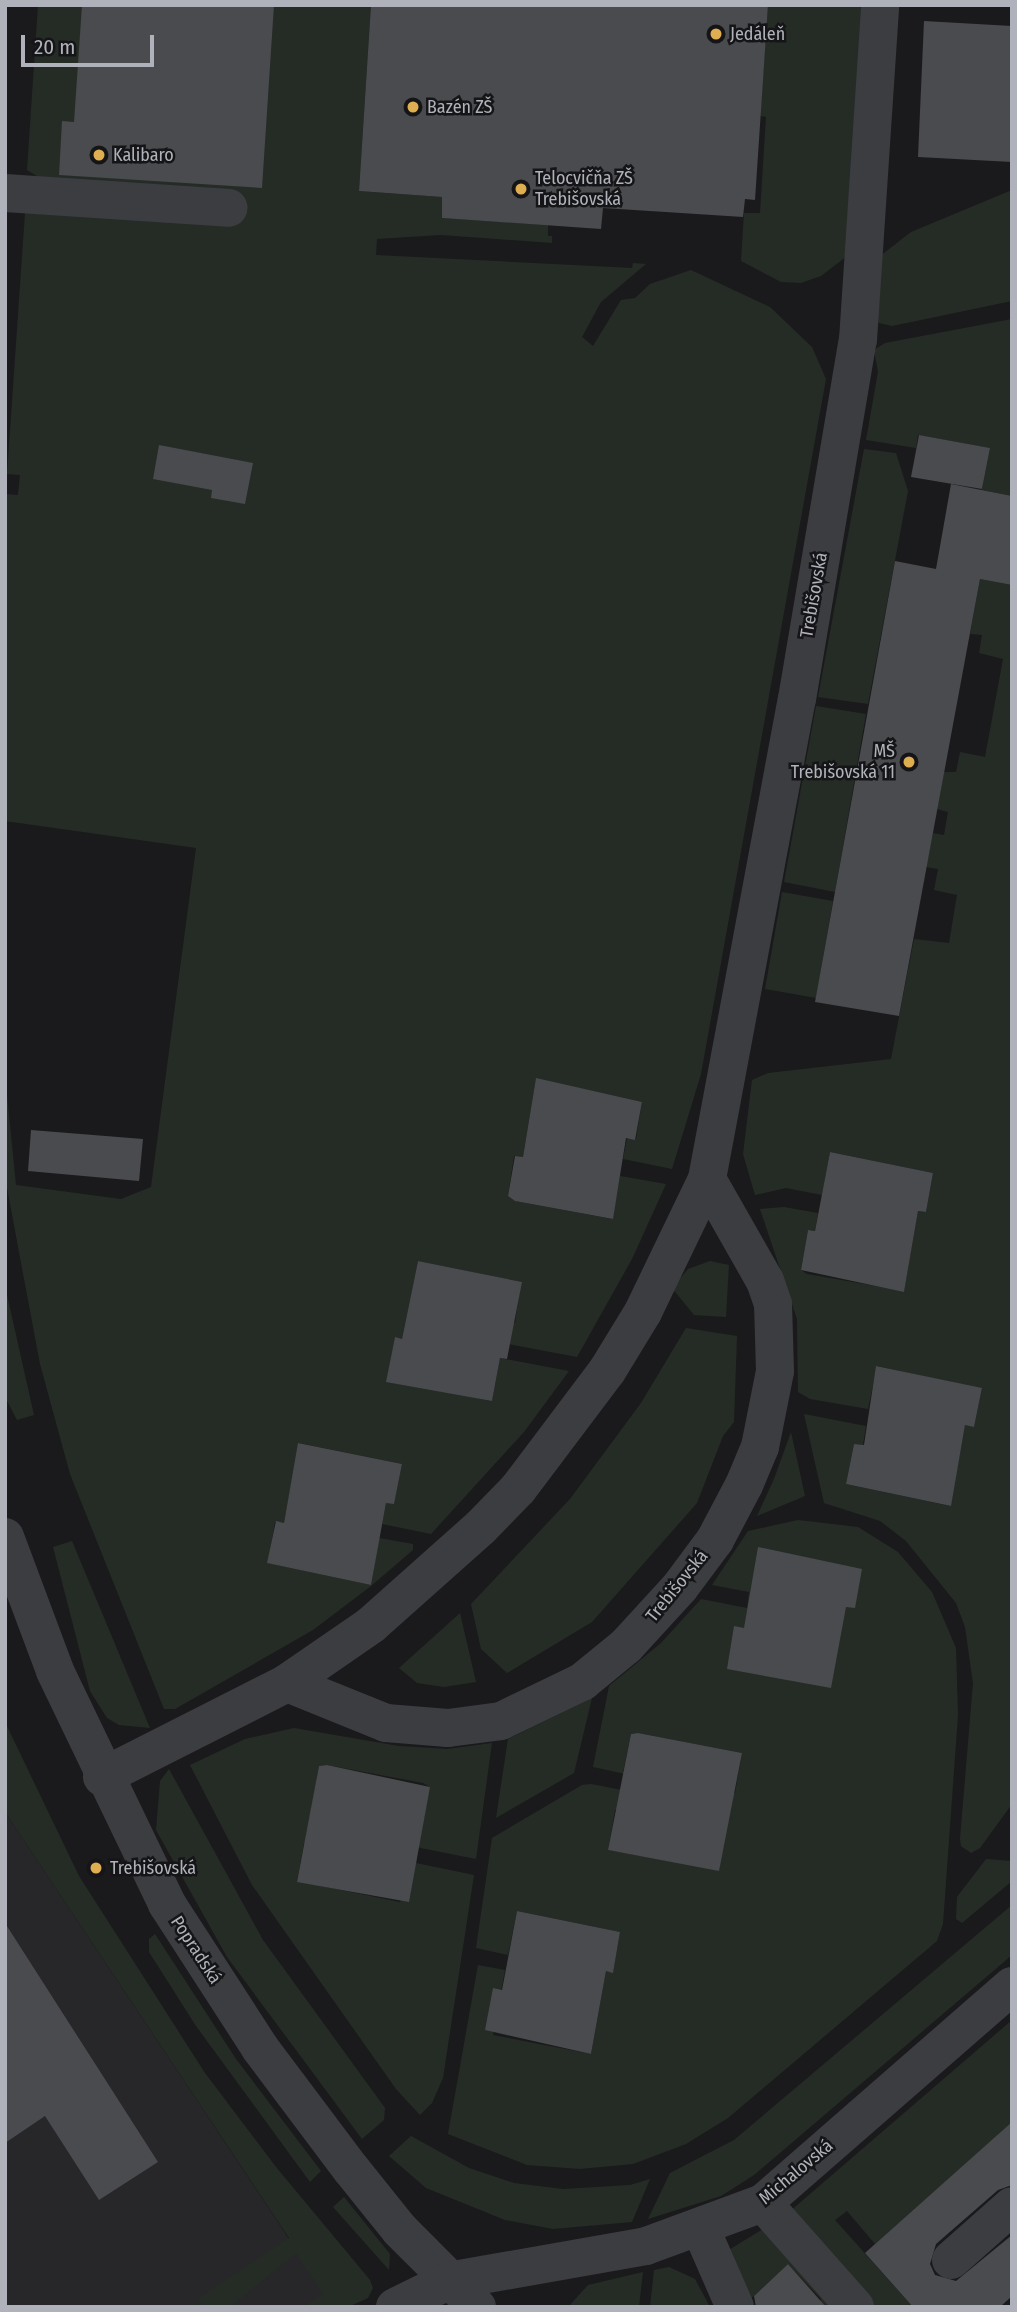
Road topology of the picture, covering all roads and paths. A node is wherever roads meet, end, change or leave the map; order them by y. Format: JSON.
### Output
{"nodes":[{"id":1,"x":880,"y":5,"type":"edge"},
{"id":2,"x":5,"y":193,"type":"edge"},
{"id":3,"x":228,"y":208,"type":"dead end"},
{"id":4,"x":707,"y":1179,"type":"junction"},
{"id":5,"x":5,"y":1537,"type":"edge"},
{"id":6,"x":287,"y":1683,"type":"junction"},
{"id":7,"x":102,"y":1777,"type":"junction"},
{"id":8,"x":1012,"y":1986,"type":"edge"},
{"id":9,"x":763,"y":2203,"type":"junction"},
{"id":10,"x":1012,"y":2206,"type":"edge"},
{"id":11,"x":700,"y":2228,"type":"junction"},
{"id":12,"x":951,"y":2260,"type":"dead end"},
{"id":13,"x":448,"y":2281,"type":"junction"},
{"id":14,"x":395,"y":2307,"type":"edge"},
{"id":15,"x":477,"y":2307,"type":"edge"},
{"id":16,"x":735,"y":2307,"type":"edge"},
{"id":17,"x":855,"y":2307,"type":"edge"}],
"edges":[{"from":1,"to":4,"type":"street","name":"Trebišovská"},
{"from":2,"to":3,"type":"street"},
{"from":4,"to":6,"type":"street","name":"Trebišovská"},
{"from":4,"to":6,"type":"street","name":"Trebišovská"},
{"from":5,"to":7,"type":"street","name":"Popradská"},
{"from":6,"to":7,"type":"street","name":"Trebišovská"},
{"from":7,"to":13,"type":"street","name":"Popradská"},
{"from":8,"to":9,"type":"street","name":"Michalovská"},
{"from":9,"to":11,"type":"street","name":"Michalovská"},
{"from":9,"to":17,"type":"street"},
{"from":10,"to":12,"type":"street"},
{"from":11,"to":13,"type":"street","name":"Michalovská"},
{"from":11,"to":16,"type":"street"},
{"from":13,"to":14,"type":"street","name":"Michalovská"},
{"from":13,"to":15,"type":"street","name":"Popradská"}]}
